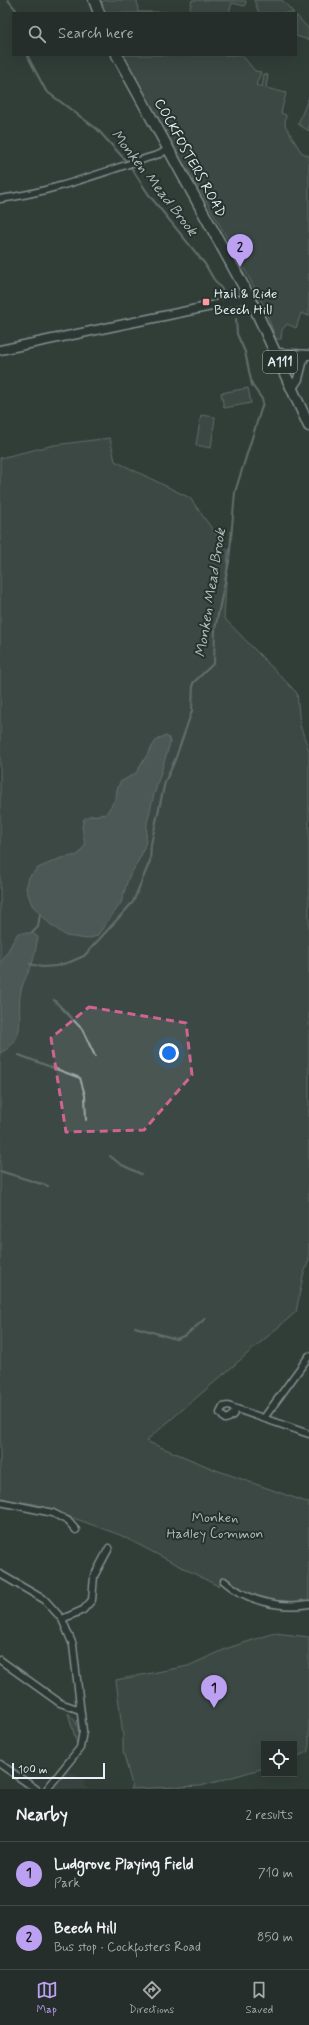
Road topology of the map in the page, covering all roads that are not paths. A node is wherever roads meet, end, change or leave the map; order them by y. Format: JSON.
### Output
{"nodes":[{"id":1,"x":94,"y":0,"type":"edge"},
{"id":2,"x":99,"y":12,"type":"edge"},
{"id":3,"x":118,"y":56,"type":"edge"},
{"id":4,"x":168,"y":149,"type":"junction"},
{"id":5,"x":0,"y":199,"type":"edge"},
{"id":6,"x":250,"y":298,"type":"junction"},
{"id":7,"x":0,"y":350,"type":"edge"},
{"id":8,"x":276,"y":353,"type":"junction"},
{"id":9,"x":307,"y":355,"type":"edge"},
{"id":10,"x":292,"y":388,"type":"junction"},
{"id":11,"x":309,"y":426,"type":"edge"},
{"id":12,"x":309,"y":1356,"type":"edge"},
{"id":13,"x":236,"y":1409,"type":"dead end"},
{"id":14,"x":264,"y":1418,"type":"junction"},
{"id":15,"x":309,"y":1434,"type":"edge"},
{"id":16,"x":0,"y":1502,"type":"edge"},
{"id":17,"x":76,"y":1530,"type":"dead end"},
{"id":18,"x":109,"y":1548,"type":"dead end"},
{"id":19,"x":0,"y":1574,"type":"edge"},
{"id":20,"x":224,"y":1581,"type":"dead end"},
{"id":21,"x":309,"y":1604,"type":"edge"},
{"id":22,"x":62,"y":1619,"type":"junction"},
{"id":23,"x":0,"y":1660,"type":"edge"},
{"id":24,"x":80,"y":1710,"type":"junction"},
{"id":25,"x":0,"y":1764,"type":"edge"},
{"id":26,"x":36,"y":1789,"type":"edge"},
{"id":27,"x":47,"y":1789,"type":"edge"}],
"edges":[{"from":1,"to":2,"type":"main road"},
{"from":3,"to":4,"type":"main road","name":"COCKFOSTERS ROAD","number":"A111"},
{"from":4,"to":5,"type":"street"},
{"from":4,"to":6,"type":"main road","name":"COCKFOSTERS ROAD","number":"A111"},
{"from":6,"to":7,"type":"street"},
{"from":6,"to":8,"type":"main road","name":"COCKFOSTERS ROAD","number":"A111"},
{"from":8,"to":9,"type":"street"},
{"from":8,"to":10,"type":"main road","name":"COCKFOSTERS ROAD","number":"A111"},
{"from":9,"to":10,"type":"street"},
{"from":10,"to":11,"type":"main road","name":"COCKFOSTERS ROAD","number":"A111"},
{"from":12,"to":14,"type":"street"},
{"from":13,"to":14,"type":"street"},
{"from":14,"to":15,"type":"street"},
{"from":16,"to":17,"type":"street"},
{"from":18,"to":22,"type":"street"},
{"from":19,"to":22,"type":"street"},
{"from":20,"to":21,"type":"street"},
{"from":22,"to":24,"type":"street"},
{"from":23,"to":24,"type":"street"},
{"from":24,"to":27,"type":"street"},
{"from":25,"to":26,"type":"street"}]}
